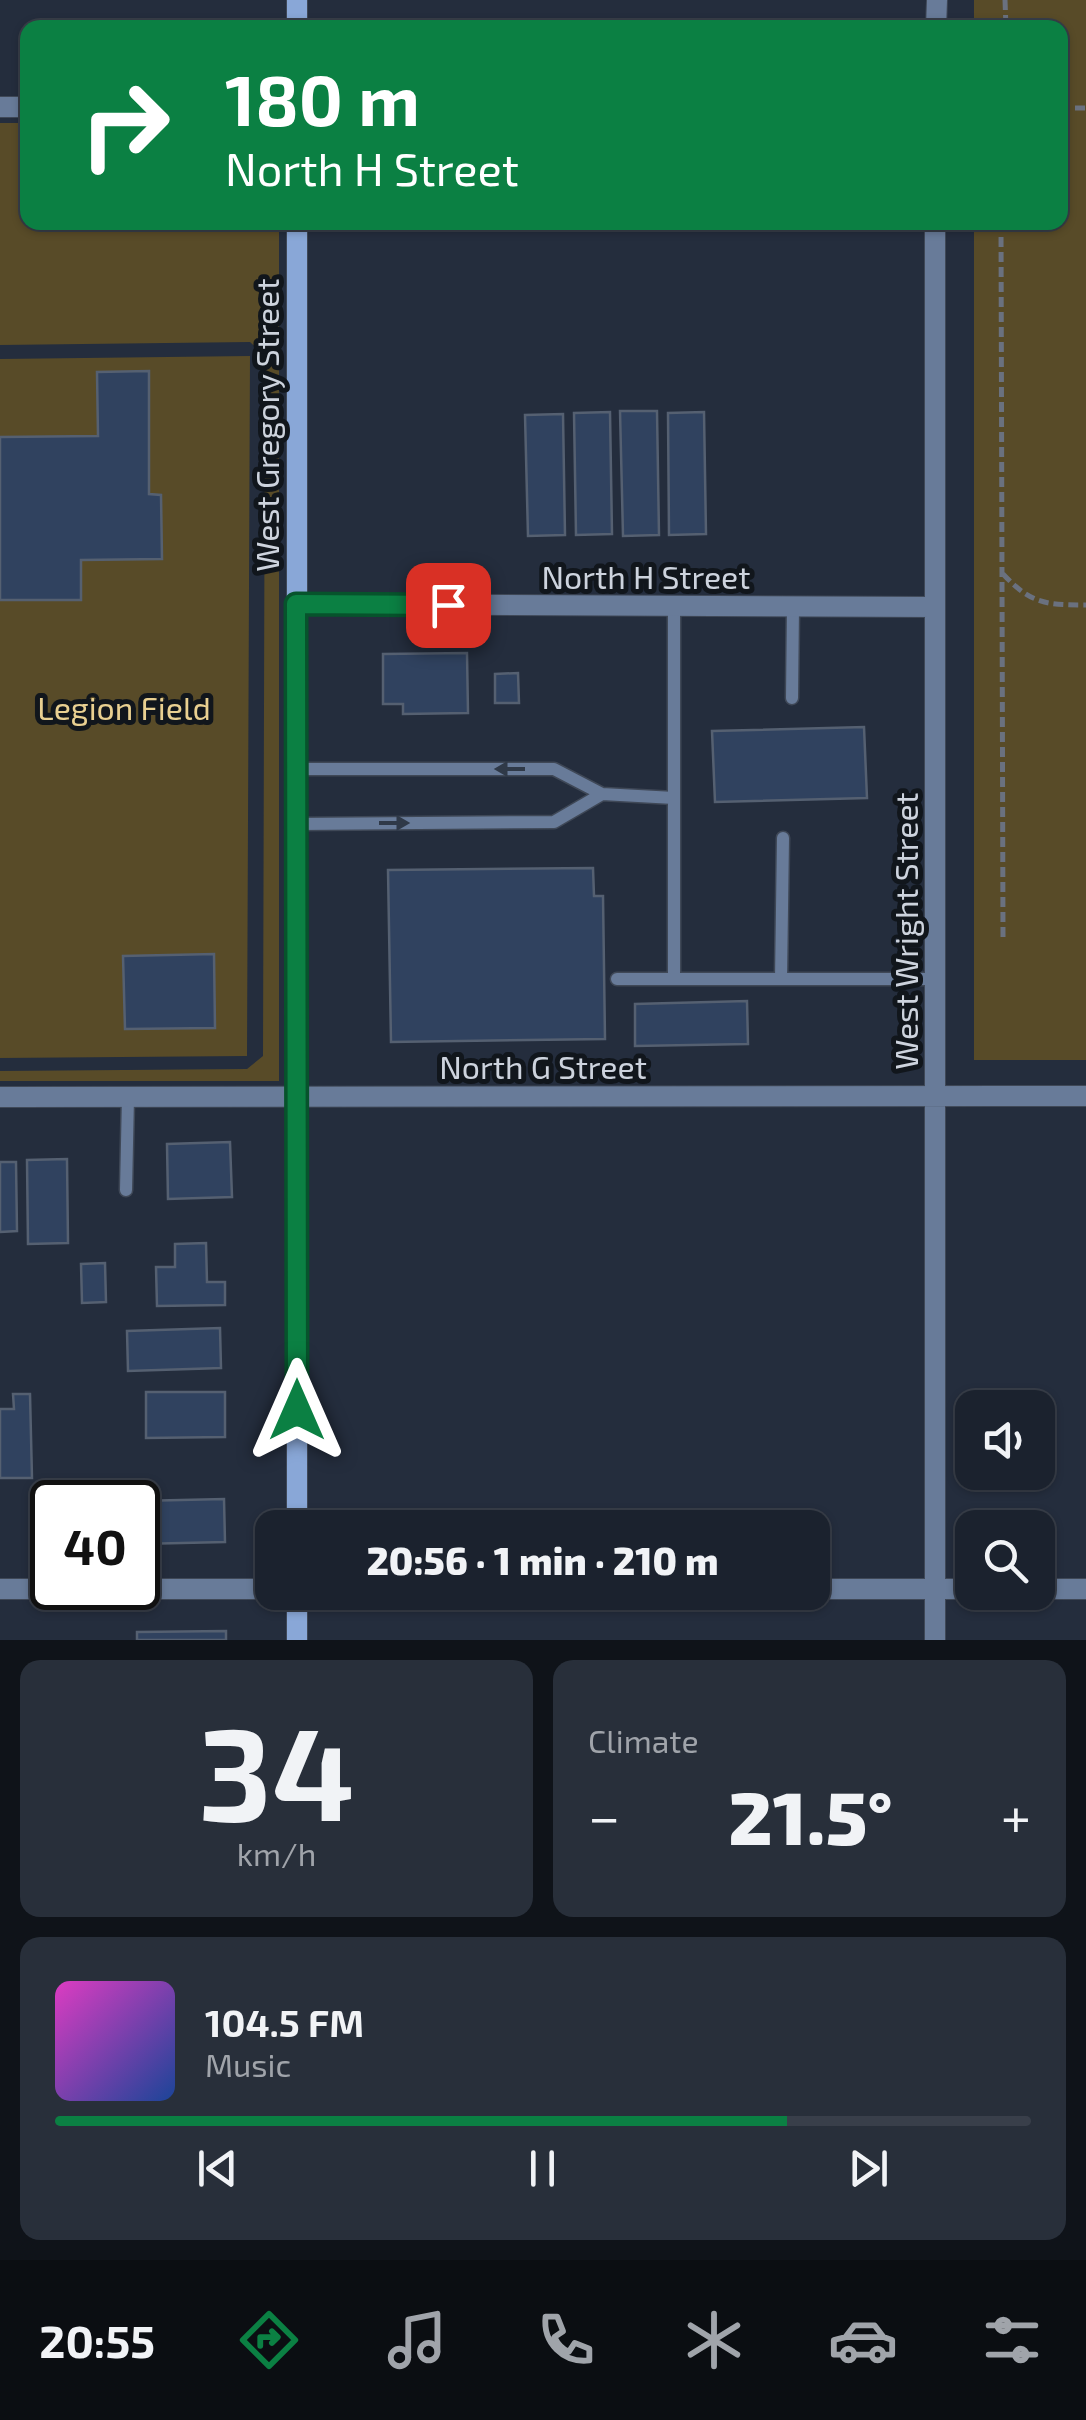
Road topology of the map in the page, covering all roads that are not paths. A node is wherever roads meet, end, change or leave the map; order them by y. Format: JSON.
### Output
{"nodes":[{"id":1,"x":297,"y":230,"type":"edge"},
{"id":2,"x":936,"y":230,"type":"edge"},
{"id":3,"x":296,"y":604,"type":"junction"},
{"id":4,"x":674,"y":606,"type":"junction"},
{"id":5,"x":793,"y":607,"type":"junction"},
{"id":6,"x":935,"y":607,"type":"junction"},
{"id":7,"x":792,"y":698,"type":"dead end"},
{"id":8,"x":296,"y":770,"type":"junction"},
{"id":9,"x":602,"y":794,"type":"junction"},
{"id":10,"x":674,"y":798,"type":"junction"},
{"id":11,"x":296,"y":824,"type":"junction"},
{"id":12,"x":783,"y":838,"type":"dead end"},
{"id":13,"x":617,"y":979,"type":"dead end"},
{"id":14,"x":674,"y":979,"type":"junction"},
{"id":15,"x":781,"y":979,"type":"junction"},
{"id":16,"x":935,"y":979,"type":"junction"},
{"id":17,"x":297,"y":1096,"type":"junction"},
{"id":18,"x":935,"y":1096,"type":"junction"},
{"id":19,"x":1086,"y":1096,"type":"edge"},
{"id":20,"x":0,"y":1097,"type":"edge"},
{"id":21,"x":128,"y":1097,"type":"junction"},
{"id":22,"x":126,"y":1190,"type":"dead end"},
{"id":23,"x":297,"y":1510,"type":"edge"},
{"id":24,"x":830,"y":1589,"type":"edge"},
{"id":25,"x":936,"y":1589,"type":"junction"},
{"id":26,"x":955,"y":1589,"type":"edge"},
{"id":27,"x":1055,"y":1589,"type":"edge"},
{"id":28,"x":1086,"y":1589,"type":"edge"},
{"id":29,"x":0,"y":1590,"type":"edge"},
{"id":30,"x":255,"y":1590,"type":"edge"},
{"id":31,"x":297,"y":1610,"type":"edge"},
{"id":32,"x":297,"y":1640,"type":"edge"},
{"id":33,"x":936,"y":1640,"type":"edge"}],
"edges":[{"from":1,"to":3,"type":"street","name":"West Gregory Street"},
{"from":2,"to":6,"type":"street","name":"West Wright Street"},
{"from":3,"to":4,"type":"street","name":"North H Street"},
{"from":3,"to":8,"type":"street","name":"West Gregory Street"},
{"from":4,"to":5,"type":"street","name":"North H Street"},
{"from":4,"to":10,"type":"lane"},
{"from":5,"to":6,"type":"street","name":"North H Street"},
{"from":5,"to":7,"type":"lane"},
{"from":6,"to":16,"type":"street","name":"West Wright Street"},
{"from":9,"to":8,"type":"lane","one_way":true},
{"from":8,"to":11,"type":"street","name":"West Gregory Street"},
{"from":9,"to":10,"type":"lane"},
{"from":11,"to":9,"type":"lane","one_way":true},
{"from":10,"to":14,"type":"lane"},
{"from":11,"to":17,"type":"street","name":"West Gregory Street"},
{"from":12,"to":15,"type":"lane"},
{"from":13,"to":14,"type":"lane"},
{"from":14,"to":15,"type":"lane"},
{"from":15,"to":16,"type":"lane"},
{"from":16,"to":18,"type":"street","name":"West Wright Street"},
{"from":17,"to":18,"type":"street","name":"North G Street"},
{"from":17,"to":21,"type":"street","name":"North G Street"},
{"from":17,"to":23,"type":"street","name":"West Gregory Street"},
{"from":18,"to":19,"type":"street","name":"North G Street"},
{"from":18,"to":25,"type":"street","name":"West Wright Street"},
{"from":20,"to":21,"type":"street","name":"North G Street"},
{"from":21,"to":22,"type":"lane"},
{"from":24,"to":25,"type":"street"},
{"from":25,"to":26,"type":"street"},
{"from":25,"to":33,"type":"street","name":"West Wright Street"},
{"from":27,"to":28,"type":"street"},
{"from":29,"to":30,"type":"street"},
{"from":31,"to":32,"type":"street"}]}
